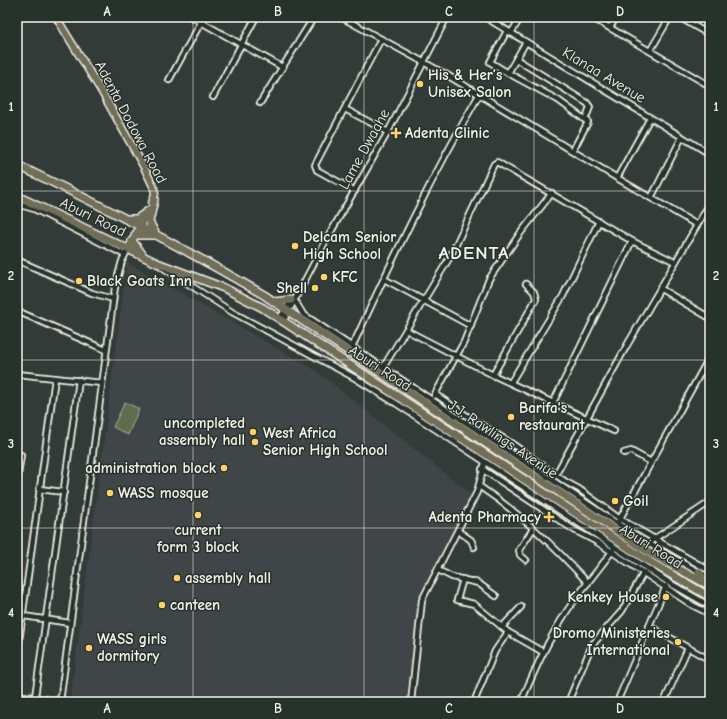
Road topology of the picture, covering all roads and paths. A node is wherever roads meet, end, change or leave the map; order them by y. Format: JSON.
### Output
{"nodes":[{"id":1,"x":56,"y":17,"type":"edge"},
{"id":2,"x":192,"y":17,"type":"edge"},
{"id":3,"x":204,"y":17,"type":"edge"},
{"id":4,"x":256,"y":17,"type":"edge"},
{"id":5,"x":314,"y":17,"type":"edge"},
{"id":6,"x":341,"y":17,"type":"edge"},
{"id":7,"x":447,"y":17,"type":"edge"},
{"id":8,"x":484,"y":17,"type":"edge"},
{"id":9,"x":521,"y":17,"type":"edge"},
{"id":10,"x":591,"y":17,"type":"edge"},
{"id":11,"x":616,"y":17,"type":"edge"},
{"id":12,"x":670,"y":17,"type":"edge"},
{"id":13,"x":680,"y":17,"type":"edge"},
{"id":14,"x":201,"y":22,"type":"junction"},
{"id":15,"x":610,"y":28,"type":"junction"},
{"id":16,"x":509,"y":32,"type":"junction"},
{"id":17,"x":710,"y":35,"type":"edge"},
{"id":18,"x":381,"y":39,"type":"junction"},
{"id":19,"x":526,"y":42,"type":"junction"},
{"id":20,"x":242,"y":45,"type":"junction"},
{"id":21,"x":650,"y":51,"type":"junction"},
{"id":22,"x":516,"y":60,"type":"junction"},
{"id":23,"x":424,"y":62,"type":"junction"},
{"id":24,"x":282,"y":67,"type":"junction"},
{"id":25,"x":508,"y":73,"type":"junction"},
{"id":26,"x":169,"y":80,"type":"dead end"},
{"id":27,"x":710,"y":86,"type":"edge"},
{"id":28,"x":479,"y":95,"type":"junction"},
{"id":29,"x":213,"y":97,"type":"dead end"},
{"id":30,"x":260,"y":103,"type":"dead end"},
{"id":31,"x":345,"y":109,"type":"junction"},
{"id":32,"x":650,"y":118,"type":"junction"},
{"id":33,"x":585,"y":120,"type":"junction"},
{"id":34,"x":388,"y":132,"type":"junction"},
{"id":35,"x":682,"y":137,"type":"junction"},
{"id":36,"x":573,"y":150,"type":"junction"},
{"id":37,"x":710,"y":154,"type":"edge"},
{"id":38,"x":17,"y":165,"type":"edge"},
{"id":39,"x":617,"y":178,"type":"junction"},
{"id":40,"x":355,"y":192,"type":"junction"},
{"id":41,"x":552,"y":193,"type":"junction"},
{"id":42,"x":17,"y":196,"type":"edge"},
{"id":43,"x":651,"y":198,"type":"junction"},
{"id":44,"x":154,"y":200,"type":"junction"},
{"id":45,"x":710,"y":203,"type":"edge"},
{"id":46,"x":17,"y":204,"type":"edge"},
{"id":47,"x":148,"y":211,"type":"junction"},
{"id":48,"x":125,"y":218,"type":"junction"},
{"id":49,"x":599,"y":221,"type":"junction"},
{"id":50,"x":697,"y":225,"type":"junction"},
{"id":51,"x":140,"y":226,"type":"junction"},
{"id":52,"x":156,"y":235,"type":"junction"},
{"id":53,"x":134,"y":238,"type":"junction"},
{"id":54,"x":632,"y":241,"type":"junction"},
{"id":55,"x":126,"y":252,"type":"junction"},
{"id":56,"x":145,"y":257,"type":"junction"},
{"id":57,"x":17,"y":260,"type":"edge"},
{"id":58,"x":675,"y":262,"type":"junction"},
{"id":59,"x":156,"y":263,"type":"junction"},
{"id":60,"x":384,"y":279,"type":"junction"},
{"id":61,"x":526,"y":284,"type":"dead end"},
{"id":62,"x":661,"y":289,"type":"junction"},
{"id":63,"x":113,"y":300,"type":"junction"},
{"id":64,"x":293,"y":301,"type":"junction"},
{"id":65,"x":424,"y":301,"type":"junction"},
{"id":66,"x":274,"y":302,"type":"junction"},
{"id":67,"x":17,"y":311,"type":"edge"},
{"id":68,"x":287,"y":311,"type":"junction"},
{"id":69,"x":710,"y":318,"type":"edge"},
{"id":70,"x":282,"y":319,"type":"junction"},
{"id":71,"x":470,"y":326,"type":"junction"},
{"id":72,"x":406,"y":330,"type":"junction"},
{"id":73,"x":353,"y":345,"type":"junction"},
{"id":74,"x":106,"y":350,"type":"junction"},
{"id":75,"x":710,"y":356,"type":"edge"},
{"id":76,"x":456,"y":357,"type":"junction"},
{"id":77,"x":366,"y":359,"type":"junction"},
{"id":78,"x":384,"y":366,"type":"junction"},
{"id":79,"x":17,"y":374,"type":"edge"},
{"id":80,"x":493,"y":375,"type":"junction"},
{"id":81,"x":55,"y":378,"type":"junction"},
{"id":82,"x":79,"y":380,"type":"junction"},
{"id":83,"x":511,"y":382,"type":"junction"},
{"id":84,"x":102,"y":383,"type":"junction"},
{"id":85,"x":435,"y":394,"type":"junction"},
{"id":86,"x":432,"y":399,"type":"junction"},
{"id":87,"x":553,"y":402,"type":"junction"},
{"id":88,"x":446,"y":413,"type":"junction"},
{"id":89,"x":586,"y":418,"type":"junction"},
{"id":90,"x":614,"y":430,"type":"dead end"},
{"id":91,"x":624,"y":453,"type":"dead end"},
{"id":92,"x":479,"y":454,"type":"junction"},
{"id":93,"x":21,"y":456,"type":"dead end"},
{"id":94,"x":485,"y":462,"type":"junction"},
{"id":95,"x":652,"y":462,"type":"junction"},
{"id":96,"x":482,"y":469,"type":"junction"},
{"id":97,"x":538,"y":474,"type":"junction"},
{"id":98,"x":555,"y":475,"type":"junction"},
{"id":99,"x":552,"y":480,"type":"junction"},
{"id":100,"x":17,"y":482,"type":"edge"},
{"id":101,"x":479,"y":486,"type":"junction"},
{"id":102,"x":39,"y":488,"type":"junction"},
{"id":103,"x":64,"y":492,"type":"junction"},
{"id":104,"x":710,"y":502,"type":"edge"},
{"id":105,"x":619,"y":521,"type":"junction"},
{"id":106,"x":533,"y":529,"type":"junction"},
{"id":107,"x":458,"y":531,"type":"junction"},
{"id":108,"x":653,"y":540,"type":"junction"},
{"id":109,"x":648,"y":543,"type":"junction"},
{"id":110,"x":474,"y":547,"type":"dead end"},
{"id":111,"x":615,"y":547,"type":"junction"},
{"id":112,"x":612,"y":552,"type":"junction"},
{"id":113,"x":526,"y":560,"type":"dead end"},
{"id":114,"x":646,"y":568,"type":"junction"},
{"id":115,"x":438,"y":570,"type":"junction"},
{"id":116,"x":710,"y":571,"type":"edge"},
{"id":117,"x":699,"y":572,"type":"joint"},
{"id":118,"x":643,"y":574,"type":"junction"},
{"id":119,"x":463,"y":580,"type":"junction"},
{"id":120,"x":668,"y":582,"type":"junction"},
{"id":121,"x":709,"y":582,"type":"edge"},
{"id":122,"x":588,"y":583,"type":"junction"},
{"id":123,"x":665,"y":588,"type":"junction"},
{"id":124,"x":496,"y":596,"type":"dead end"},
{"id":125,"x":710,"y":597,"type":"edge"},
{"id":126,"x":710,"y":606,"type":"edge"},
{"id":127,"x":521,"y":607,"type":"dead end"},
{"id":128,"x":710,"y":614,"type":"edge"},
{"id":129,"x":17,"y":615,"type":"edge"},
{"id":130,"x":22,"y":616,"type":"junction"},
{"id":131,"x":46,"y":619,"type":"junction"},
{"id":132,"x":70,"y":623,"type":"junction"},
{"id":133,"x":649,"y":626,"type":"junction"},
{"id":134,"x":502,"y":627,"type":"junction"},
{"id":135,"x":508,"y":632,"type":"junction"},
{"id":136,"x":688,"y":648,"type":"junction"},
{"id":137,"x":543,"y":652,"type":"junction"},
{"id":138,"x":17,"y":656,"type":"edge"},
{"id":139,"x":710,"y":660,"type":"edge"},
{"id":140,"x":17,"y":695,"type":"edge"},
{"id":141,"x":35,"y":697,"type":"junction"},
{"id":142,"x":60,"y":701,"type":"edge"},
{"id":143,"x":411,"y":702,"type":"edge"},
{"id":144,"x":474,"y":702,"type":"edge"},
{"id":145,"x":521,"y":702,"type":"edge"},
{"id":146,"x":568,"y":702,"type":"edge"},
{"id":147,"x":617,"y":702,"type":"edge"},
{"id":148,"x":664,"y":702,"type":"edge"}],
"edges":[{"from":1,"to":44,"type":"main road","name":"Adenta Dodowa Road"},
{"from":2,"to":14,"type":"street"},
{"from":3,"to":14,"type":"street"},
{"from":4,"to":20,"type":"street"},
{"from":5,"to":24,"type":"street"},
{"from":6,"to":18,"type":"street"},
{"from":7,"to":23,"type":"street","name":"Lame Dwaahe"},
{"from":8,"to":16,"type":"street","name":"Klanaa Avenue"},
{"from":9,"to":16,"type":"street"},
{"from":10,"to":15,"type":"street"},
{"from":11,"to":15,"type":"street"},
{"from":12,"to":21,"type":"street"},
{"from":13,"to":17,"type":"street"},
{"from":14,"to":20,"type":"street"},
{"from":14,"to":26,"type":"street"},
{"from":15,"to":21,"type":"street"},
{"from":16,"to":19,"type":"street","name":"Klanaa Avenue"},
{"from":16,"to":25,"type":"street"},
{"from":18,"to":23,"type":"street"},
{"from":18,"to":31,"type":"street"},
{"from":19,"to":22,"type":"street"},
{"from":19,"to":32,"type":"street","name":"Klanaa Avenue"},
{"from":20,"to":24,"type":"street"},
{"from":20,"to":29,"type":"street"},
{"from":21,"to":27,"type":"street"},
{"from":22,"to":25,"type":"street"},
{"from":22,"to":33,"type":"street"},
{"from":23,"to":28,"type":"street"},
{"from":23,"to":34,"type":"street","name":"Lame Dwaahe"},
{"from":24,"to":30,"type":"street"},
{"from":25,"to":33,"type":"street"},
{"from":28,"to":36,"type":"street"},
{"from":28,"to":60,"type":"street"},
{"from":31,"to":34,"type":"street"},
{"from":31,"to":40,"type":"street"},
{"from":32,"to":35,"type":"street","name":"Klanaa Avenue"},
{"from":32,"to":39,"type":"street"},
{"from":33,"to":36,"type":"street"},
{"from":34,"to":40,"type":"street","name":"Lame Dwaahe"},
{"from":35,"to":37,"type":"street","name":"Klanaa Avenue"},
{"from":35,"to":43,"type":"street"},
{"from":36,"to":39,"type":"street"},
{"from":38,"to":48,"type":"highway","name":"Aburi Road"},
{"from":39,"to":43,"type":"street"},
{"from":40,"to":64,"type":"street","name":"Lame Dwaahe"},
{"from":41,"to":49,"type":"street"},
{"from":41,"to":65,"type":"street"},
{"from":41,"to":71,"type":"street"},
{"from":42,"to":55,"type":"highway","name":"Aburi Road"},
{"from":43,"to":50,"type":"street"},
{"from":44,"to":47,"type":"main road","name":"Adenta Dodowa Road"},
{"from":44,"to":52,"type":"highway"},
{"from":45,"to":50,"type":"street"},
{"from":46,"to":55,"type":"street"},
{"from":47,"to":48,"type":"highway"},
{"from":47,"to":51,"type":"main road","name":"Adenta Dodowa Road"},
{"from":48,"to":51,"type":"highway","name":"Aburi Road"},
{"from":49,"to":54,"type":"street"},
{"from":49,"to":83,"type":"street"},
{"from":50,"to":58,"type":"street"},
{"from":51,"to":52,"type":"highway","name":"Aburi Road"},
{"from":51,"to":53,"type":"main road","name":"Adenta Dodowa Road"},
{"from":52,"to":53,"type":"highway"},
{"from":52,"to":66,"type":"highway","name":"J.J. Rawlings Avenue"},
{"from":53,"to":55,"type":"main road","name":"Adenta Dodowa Road"},
{"from":53,"to":56,"type":"highway"},
{"from":54,"to":58,"type":"street"},
{"from":54,"to":87,"type":"street"},
{"from":55,"to":56,"type":"highway","name":"Aburi Road"},
{"from":55,"to":63,"type":"street"},
{"from":56,"to":59,"type":"highway","name":"Aburi Road"},
{"from":57,"to":63,"type":"street"},
{"from":58,"to":62,"type":"street"},
{"from":59,"to":70,"type":"highway","name":"Aburi Road"},
{"from":59,"to":92,"type":"street"},
{"from":60,"to":65,"type":"street"},
{"from":60,"to":73,"type":"street"},
{"from":61,"to":80,"type":"street"},
{"from":62,"to":69,"type":"street"},
{"from":62,"to":89,"type":"street"},
{"from":63,"to":74,"type":"street"},
{"from":64,"to":66,"type":"highway"},
{"from":64,"to":68,"type":"street","name":"Lame Dwaahe"},
{"from":64,"to":73,"type":"street"},
{"from":65,"to":71,"type":"street"},
{"from":65,"to":72,"type":"street"},
{"from":66,"to":68,"type":"highway","name":"J.J. Rawlings Avenue"},
{"from":67,"to":74,"type":"street"},
{"from":68,"to":70,"type":"street","name":"Lame Dwaahe"},
{"from":68,"to":77,"type":"highway","name":"J.J. Rawlings Avenue"},
{"from":70,"to":92,"type":"highway","name":"Aburi Road"},
{"from":71,"to":76,"type":"street"},
{"from":72,"to":76,"type":"street"},
{"from":72,"to":78,"type":"street"},
{"from":73,"to":77,"type":"street"},
{"from":74,"to":84,"type":"street"},
{"from":75,"to":95,"type":"street"},
{"from":76,"to":80,"type":"street"},
{"from":76,"to":85,"type":"street"},
{"from":77,"to":78,"type":"street"},
{"from":77,"to":88,"type":"highway","name":"J.J. Rawlings Avenue"},
{"from":78,"to":86,"type":"street"},
{"from":79,"to":81,"type":"street"},
{"from":80,"to":83,"type":"street"},
{"from":81,"to":82,"type":"street"},
{"from":81,"to":102,"type":"street"},
{"from":82,"to":84,"type":"street"},
{"from":82,"to":103,"type":"street"},
{"from":83,"to":87,"type":"street"},
{"from":84,"to":132,"type":"street"},
{"from":85,"to":86,"type":"street"},
{"from":85,"to":98,"type":"street"},
{"from":86,"to":88,"type":"street"},
{"from":87,"to":89,"type":"street"},
{"from":88,"to":97,"type":"highway","name":"J.J. Rawlings Avenue"},
{"from":89,"to":90,"type":"street"},
{"from":89,"to":98,"type":"street"},
{"from":91,"to":95,"type":"street"},
{"from":92,"to":94,"type":"street"},
{"from":92,"to":125,"type":"highway","name":"Aburi Road"},
{"from":93,"to":100,"type":"street"},
{"from":94,"to":96,"type":"street"},
{"from":94,"to":111,"type":"street"},
{"from":95,"to":105,"type":"street"},
{"from":96,"to":101,"type":"street"},
{"from":96,"to":112,"type":"street"},
{"from":97,"to":99,"type":"street"},
{"from":97,"to":121,"type":"highway","name":"J.J. Rawlings Avenue"},
{"from":98,"to":99,"type":"street"},
{"from":98,"to":105,"type":"street"},
{"from":99,"to":105,"type":"street"},
{"from":101,"to":106,"type":"street"},
{"from":101,"to":107,"type":"street"},
{"from":102,"to":103,"type":"street"},
{"from":102,"to":130,"type":"street"},
{"from":103,"to":131,"type":"street"},
{"from":104,"to":108,"type":"street"},
{"from":105,"to":108,"type":"street"},
{"from":105,"to":109,"type":"street"},
{"from":106,"to":113,"type":"street"},
{"from":106,"to":122,"type":"street"},
{"from":107,"to":110,"type":"street"},
{"from":107,"to":115,"type":"street"},
{"from":108,"to":109,"type":"street"},
{"from":108,"to":116,"type":"street"},
{"from":109,"to":117,"type":"street"},
{"from":111,"to":112,"type":"street"},
{"from":111,"to":114,"type":"street"},
{"from":112,"to":118,"type":"street"},
{"from":112,"to":122,"type":"street"},
{"from":114,"to":118,"type":"street"},
{"from":114,"to":120,"type":"street"},
{"from":115,"to":119,"type":"street"},
{"from":115,"to":143,"type":"street"},
{"from":117,"to":121,"type":"highway"},
{"from":118,"to":123,"type":"street"},
{"from":118,"to":146,"type":"street"},
{"from":119,"to":124,"type":"street"},
{"from":119,"to":134,"type":"street"},
{"from":120,"to":123,"type":"street"},
{"from":120,"to":126,"type":"street"},
{"from":122,"to":137,"type":"street"},
{"from":123,"to":128,"type":"street"},
{"from":123,"to":133,"type":"street"},
{"from":127,"to":134,"type":"street"},
{"from":129,"to":130,"type":"street"},
{"from":130,"to":131,"type":"street"},
{"from":130,"to":138,"type":"street"},
{"from":131,"to":132,"type":"street"},
{"from":131,"to":141,"type":"street"},
{"from":132,"to":142,"type":"street"},
{"from":133,"to":136,"type":"street"},
{"from":133,"to":147,"type":"street"},
{"from":134,"to":135,"type":"street"},
{"from":135,"to":137,"type":"street"},
{"from":135,"to":144,"type":"street"},
{"from":136,"to":139,"type":"street"},
{"from":136,"to":148,"type":"street"},
{"from":137,"to":145,"type":"street"},
{"from":140,"to":141,"type":"street"},
{"from":141,"to":142,"type":"street"}]}
